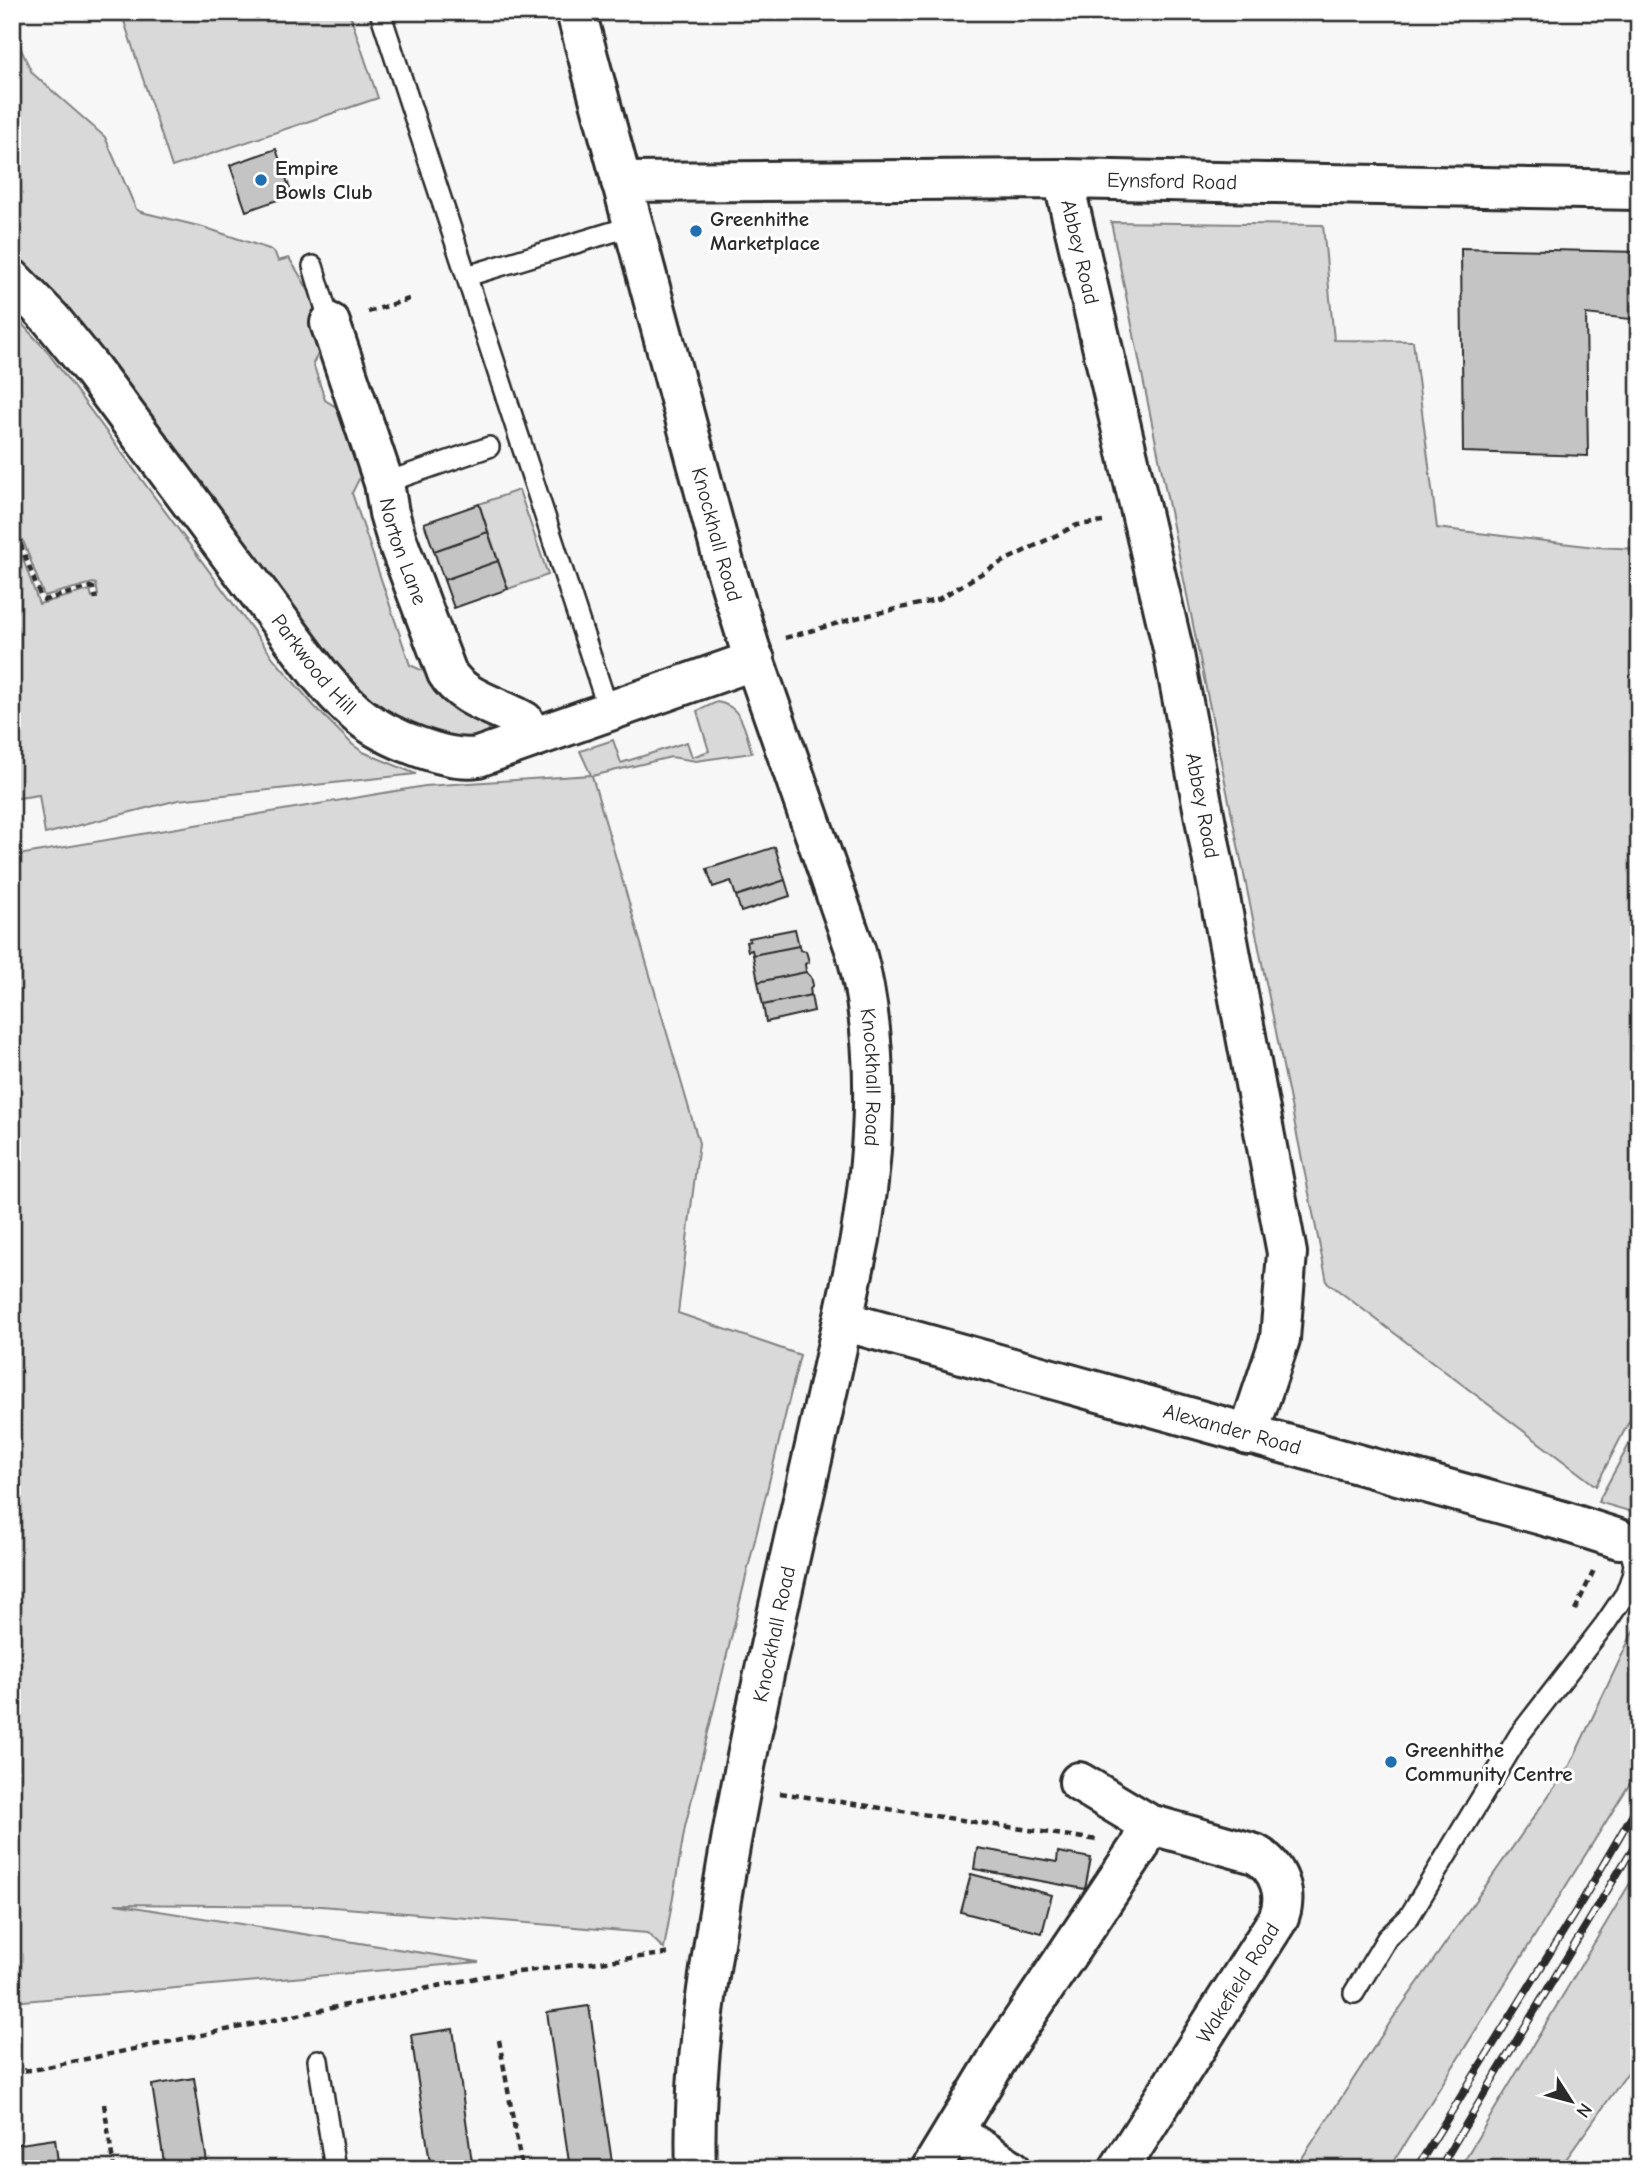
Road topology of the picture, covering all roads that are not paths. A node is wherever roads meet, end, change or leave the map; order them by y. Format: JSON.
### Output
{"nodes":[{"id":1,"x":380,"y":12,"type":"edge"},
{"id":2,"x":576,"y":12,"type":"edge"},
{"id":3,"x":1063,"y":179,"type":"junction"},
{"id":4,"x":621,"y":182,"type":"junction"},
{"id":5,"x":1639,"y":191,"type":"edge"},
{"id":6,"x":632,"y":226,"type":"junction"},
{"id":7,"x":313,"y":266,"type":"dead end"},
{"id":8,"x":467,"y":276,"type":"junction"},
{"id":9,"x":12,"y":279,"type":"edge"},
{"id":10,"x":346,"y":318,"type":"joint"},
{"id":11,"x":489,"y":447,"type":"dead end"},
{"id":12,"x":384,"y":483,"type":"junction"},
{"id":13,"x":753,"y":654,"type":"junction"},
{"id":14,"x":609,"y":712,"type":"junction"},
{"id":15,"x":531,"y":738,"type":"junction"},
{"id":16,"x":843,"y":1321,"type":"junction"},
{"id":17,"x":1248,"y":1435,"type":"junction"},
{"id":18,"x":1619,"y":1539,"type":"joint"},
{"id":19,"x":1079,"y":1782,"type":"dead end"},
{"id":20,"x":1144,"y":1835,"type":"junction"},
{"id":21,"x":1354,"y":1993,"type":"dead end"},
{"id":22,"x":318,"y":2060,"type":"dead end"},
{"id":23,"x":954,"y":2132,"type":"junction"},
{"id":24,"x":335,"y":2169,"type":"edge"},
{"id":25,"x":696,"y":2169,"type":"edge"},
{"id":26,"x":931,"y":2169,"type":"edge"},
{"id":27,"x":1011,"y":2169,"type":"edge"},
{"id":28,"x":1119,"y":2169,"type":"edge"}],
"edges":[{"from":1,"to":8,"type":"lane"},
{"from":2,"to":4,"type":"street","name":"Knockhall Road"},
{"from":3,"to":4,"type":"street","name":"Eynsford Road"},
{"from":3,"to":5,"type":"street","name":"Eynsford Road"},
{"from":3,"to":17,"type":"street","name":"Abbey Road"},
{"from":4,"to":6,"type":"street","name":"Knockhall Road"},
{"from":6,"to":8,"type":"lane"},
{"from":6,"to":13,"type":"street","name":"Knockhall Road"},
{"from":7,"to":10,"type":"lane"},
{"from":8,"to":14,"type":"lane"},
{"from":9,"to":15,"type":"street","name":"Parkwood Hill"},
{"from":10,"to":12,"type":"street","name":"Norton Lane"},
{"from":11,"to":12,"type":"lane"},
{"from":12,"to":15,"type":"street","name":"Norton Lane"},
{"from":13,"to":14,"type":"street","name":"Parkwood Hill"},
{"from":13,"to":16,"type":"street","name":"Knockhall Road"},
{"from":14,"to":15,"type":"street","name":"Parkwood Hill"},
{"from":16,"to":17,"type":"street","name":"Alexander Road"},
{"from":16,"to":25,"type":"street","name":"Knockhall Road"},
{"from":17,"to":18,"type":"street","name":"Alexander Road"},
{"from":18,"to":21,"type":"lane"},
{"from":19,"to":20,"type":"street","name":"Wakefield Road"},
{"from":20,"to":23,"type":"street"},
{"from":20,"to":28,"type":"street","name":"Wakefield Road"},
{"from":22,"to":24,"type":"lane"},
{"from":23,"to":26,"type":"street"},
{"from":23,"to":27,"type":"street"}]}
